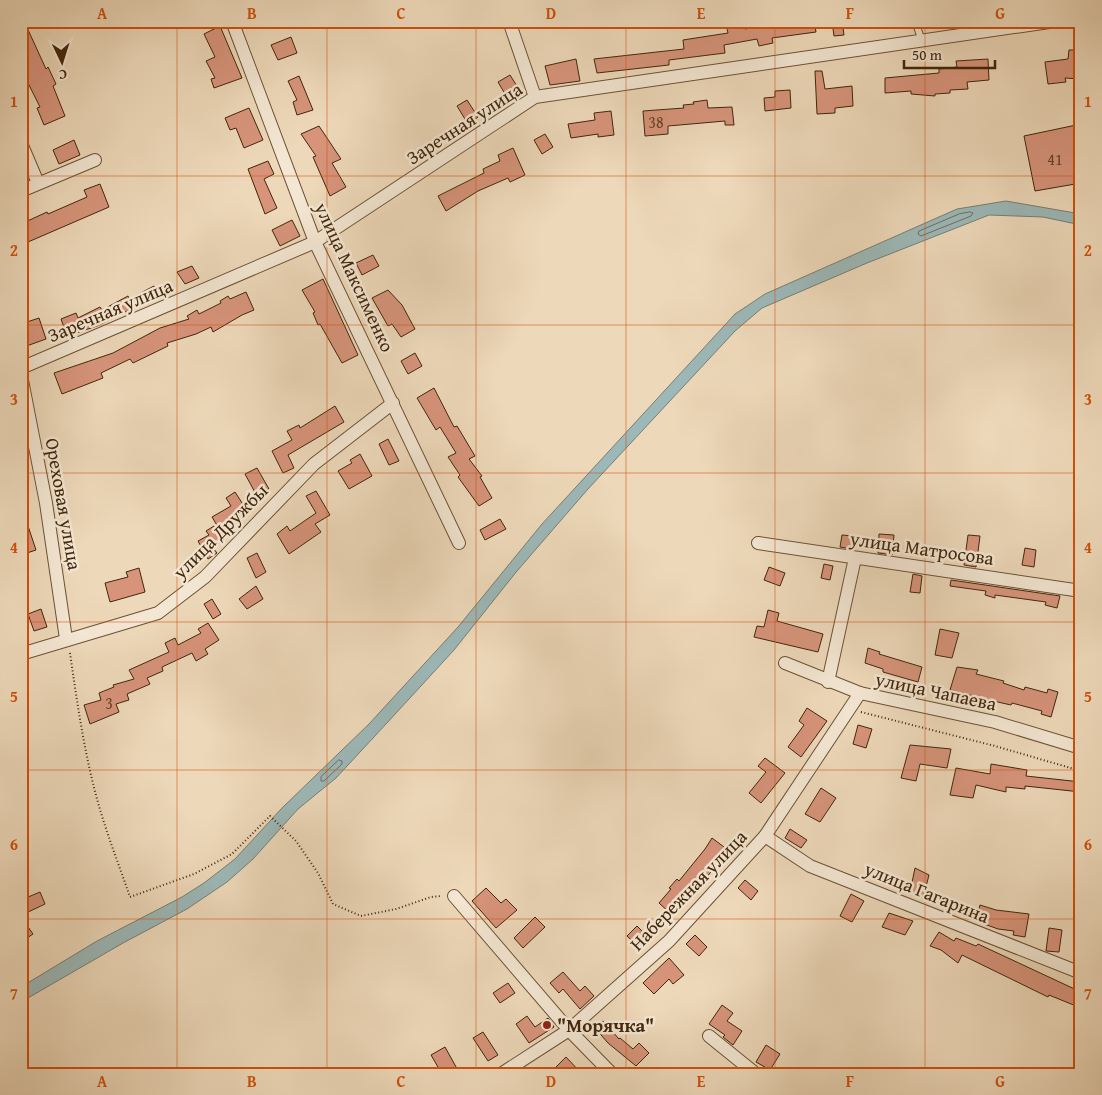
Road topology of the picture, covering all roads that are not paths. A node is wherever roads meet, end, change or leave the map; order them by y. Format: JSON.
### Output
{"nodes":[{"id":1,"x":232,"y":21,"type":"edge"},
{"id":2,"x":509,"y":21,"type":"edge"},
{"id":3,"x":915,"y":21,"type":"edge"},
{"id":4,"x":1056,"y":21,"type":"edge"},
{"id":5,"x":922,"y":41,"type":"junction"},
{"id":6,"x":535,"y":98,"type":"junction"},
{"id":7,"x":21,"y":143,"type":"edge"},
{"id":8,"x":95,"y":160,"type":"dead end"},
{"id":9,"x":38,"y":184,"type":"junction"},
{"id":10,"x":21,"y":191,"type":"edge"},
{"id":11,"x":315,"y":242,"type":"junction"},
{"id":12,"x":21,"y":368,"type":"edge"},
{"id":13,"x":21,"y":375,"type":"edge"},
{"id":14,"x":393,"y":402,"type":"junction"},
{"id":15,"x":459,"y":543,"type":"dead end"},
{"id":16,"x":758,"y":543,"type":"dead end"},
{"id":17,"x":855,"y":558,"type":"junction"},
{"id":18,"x":1081,"y":591,"type":"edge"},
{"id":19,"x":66,"y":639,"type":"junction"},
{"id":20,"x":21,"y":654,"type":"edge"},
{"id":21,"x":786,"y":663,"type":"dead end"},
{"id":22,"x":828,"y":682,"type":"junction"},
{"id":23,"x":860,"y":693,"type":"junction"},
{"id":24,"x":1081,"y":748,"type":"edge"},
{"id":25,"x":765,"y":836,"type":"junction"},
{"id":26,"x":454,"y":896,"type":"road end"},
{"id":27,"x":1081,"y":972,"type":"edge"},
{"id":28,"x":569,"y":1030,"type":"junction"},
{"id":29,"x":709,"y":1036,"type":"dead end"},
{"id":30,"x":502,"y":1074,"type":"edge"},
{"id":31,"x":612,"y":1074,"type":"edge"},
{"id":32,"x":756,"y":1074,"type":"edge"}],
"edges":[{"from":1,"to":11,"type":"street","name":"улица Максименко"},
{"from":2,"to":6,"type":"street"},
{"from":3,"to":5,"type":"lane"},
{"from":4,"to":5,"type":"street","name":"Заречная улица"},
{"from":5,"to":6,"type":"street","name":"Заречная улица"},
{"from":6,"to":11,"type":"street","name":"Заречная улица"},
{"from":7,"to":9,"type":"street"},
{"from":8,"to":9,"type":"street"},
{"from":9,"to":10,"type":"street"},
{"from":11,"to":12,"type":"street","name":"Заречная улица"},
{"from":11,"to":14,"type":"street","name":"улица Максименко"},
{"from":13,"to":19,"type":"street","name":"Ореховая улица"},
{"from":14,"to":15,"type":"street","name":"улица Максименко"},
{"from":14,"to":19,"type":"street","name":"улица Дружбы"},
{"from":16,"to":17,"type":"street","name":"улица Матросова"},
{"from":17,"to":18,"type":"street","name":"улица Матросова"},
{"from":17,"to":22,"type":"street"},
{"from":19,"to":20,"type":"street","name":"улица Дружбы"},
{"from":21,"to":22,"type":"street","name":"улица Чапаева"},
{"from":22,"to":23,"type":"street","name":"улица Чапаева"},
{"from":23,"to":24,"type":"street","name":"улица Чапаева"},
{"from":23,"to":25,"type":"street","name":"Набережная улица"},
{"from":25,"to":27,"type":"street","name":"улица Гагарина"},
{"from":25,"to":28,"type":"street","name":"Набережная улица"},
{"from":26,"to":28,"type":"street"},
{"from":28,"to":30,"type":"street","name":"Набережная улица"},
{"from":28,"to":31,"type":"street"},
{"from":29,"to":32,"type":"street"}]}
